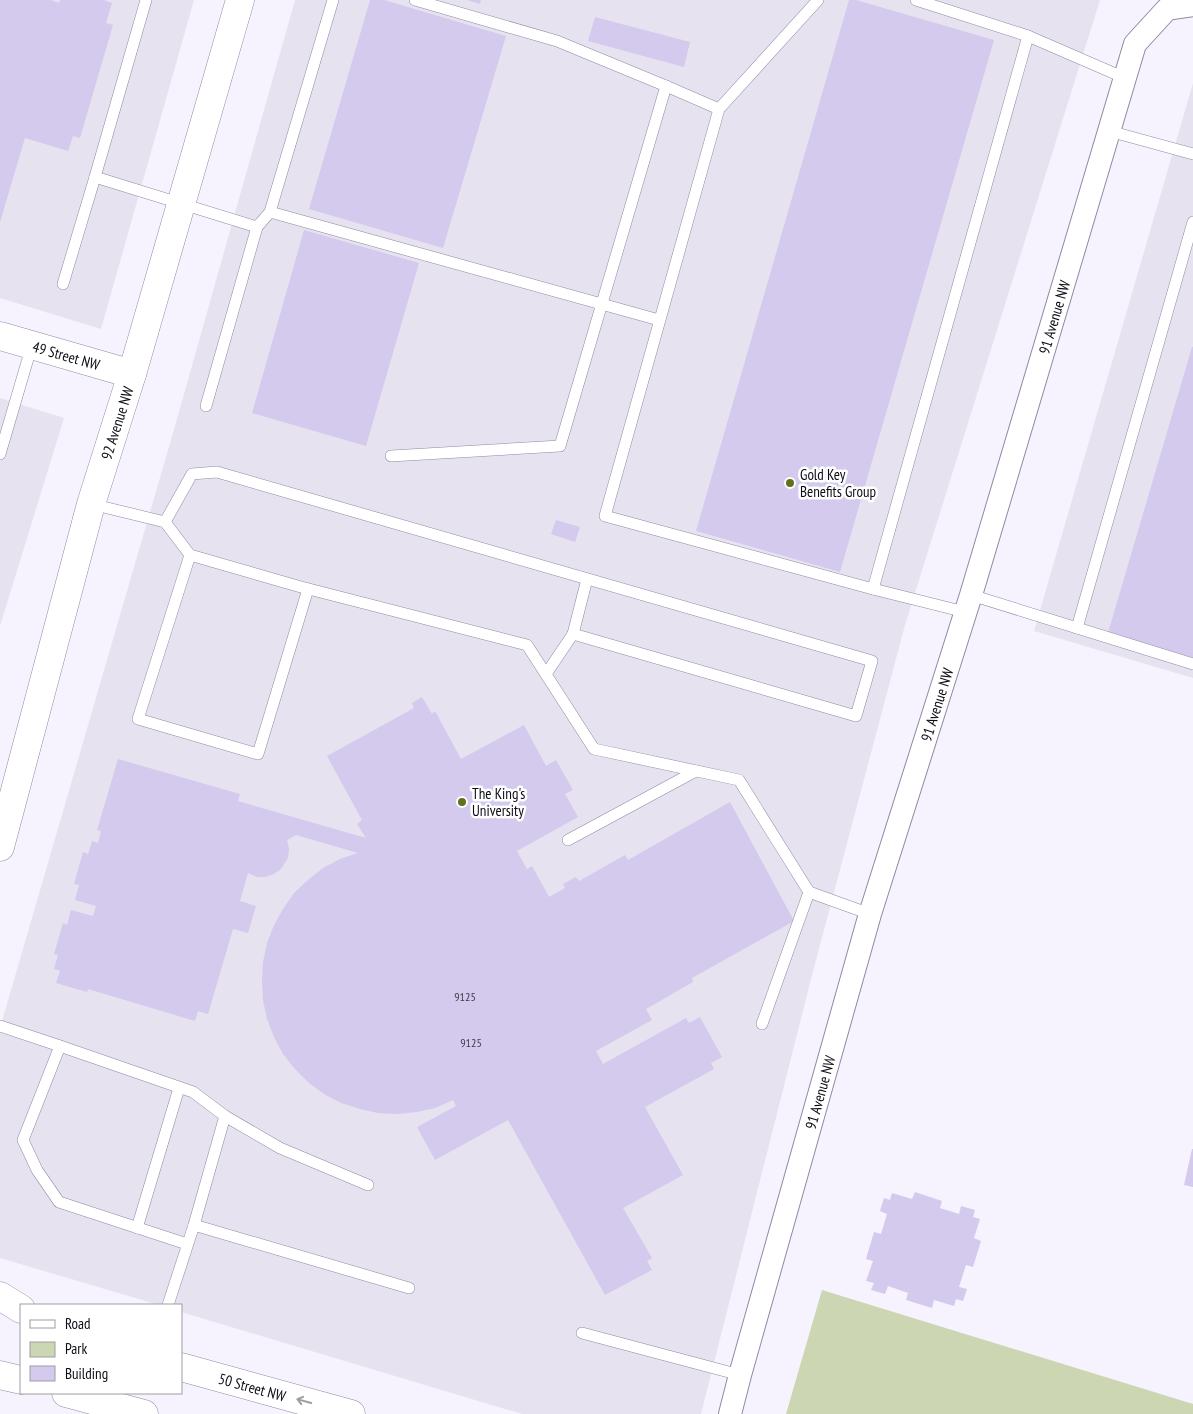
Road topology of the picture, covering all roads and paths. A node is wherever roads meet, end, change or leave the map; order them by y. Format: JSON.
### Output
{"nodes":[{"id":1,"x":146,"y":0,"type":"edge"},
{"id":2,"x":240,"y":0,"type":"edge"},
{"id":3,"x":333,"y":0,"type":"edge"},
{"id":4,"x":415,"y":0,"type":"edge"},
{"id":5,"x":818,"y":0,"type":"edge"},
{"id":6,"x":916,"y":0,"type":"edge"},
{"id":7,"x":1193,"y":5,"type":"edge"},
{"id":8,"x":1028,"y":36,"type":"junction"},
{"id":9,"x":1125,"y":78,"type":"junction"},
{"id":10,"x":666,"y":86,"type":"junction"},
{"id":11,"x":719,"y":109,"type":"junction"},
{"id":12,"x":1109,"y":131,"type":"junction"},
{"id":13,"x":1193,"y":154,"type":"edge"},
{"id":14,"x":95,"y":177,"type":"junction"},
{"id":15,"x":181,"y":204,"type":"junction"},
{"id":16,"x":270,"y":212,"type":"junction"},
{"id":17,"x":1193,"y":222,"type":"edge"},
{"id":18,"x":257,"y":226,"type":"junction"},
{"id":19,"x":63,"y":284,"type":"dead end"},
{"id":20,"x":601,"y":304,"type":"junction"},
{"id":21,"x":660,"y":320,"type":"junction"},
{"id":22,"x":0,"y":336,"type":"edge"},
{"id":23,"x":32,"y":345,"type":"junction"},
{"id":24,"x":132,"y":374,"type":"junction"},
{"id":25,"x":206,"y":406,"type":"dead end"},
{"id":26,"x":0,"y":454,"type":"edge"},
{"id":27,"x":391,"y":456,"type":"dead end"},
{"id":28,"x":91,"y":504,"type":"junction"},
{"id":29,"x":165,"y":522,"type":"junction"},
{"id":30,"x":190,"y":555,"type":"junction"},
{"id":31,"x":587,"y":579,"type":"junction"},
{"id":32,"x":308,"y":589,"type":"junction"},
{"id":33,"x":873,"y":589,"type":"junction"},
{"id":34,"x":968,"y":604,"type":"junction"},
{"id":35,"x":1078,"y":628,"type":"junction"},
{"id":36,"x":573,"y":634,"type":"junction"},
{"id":37,"x":1193,"y":664,"type":"edge"},
{"id":38,"x":546,"y":674,"type":"junction"},
{"id":39,"x":696,"y":771,"type":"junction"},
{"id":40,"x":6,"y":800,"type":"edge"},
{"id":41,"x":568,"y":840,"type":"dead end"},
{"id":42,"x":0,"y":847,"type":"edge"},
{"id":43,"x":809,"y":892,"type":"junction"},
{"id":44,"x":870,"y":914,"type":"junction"},
{"id":45,"x":762,"y":1024,"type":"dead end"},
{"id":46,"x":0,"y":1026,"type":"edge"},
{"id":47,"x":60,"y":1046,"type":"junction"},
{"id":48,"x":178,"y":1088,"type":"junction"},
{"id":49,"x":225,"y":1116,"type":"junction"},
{"id":50,"x":368,"y":1184,"type":"dead end"},
{"id":51,"x":194,"y":1225,"type":"junction"},
{"id":52,"x":137,"y":1228,"type":"junction"},
{"id":53,"x":187,"y":1244,"type":"junction"},
{"id":54,"x":409,"y":1288,"type":"dead end"},
{"id":55,"x":0,"y":1296,"type":"edge"},
{"id":56,"x":168,"y":1304,"type":"edge"},
{"id":57,"x":20,"y":1308,"type":"edge"},
{"id":58,"x":0,"y":1317,"type":"edge"},
{"id":59,"x":20,"y":1323,"type":"edge"},
{"id":60,"x":582,"y":1334,"type":"dead end"},
{"id":61,"x":182,"y":1367,"type":"edge"},
{"id":62,"x":0,"y":1375,"type":"edge"},
{"id":63,"x":740,"y":1375,"type":"junction"},
{"id":64,"x":20,"y":1380,"type":"edge"},
{"id":65,"x":70,"y":1394,"type":"edge"},
{"id":66,"x":144,"y":1414,"type":"edge"},
{"id":67,"x":351,"y":1414,"type":"edge"},
{"id":68,"x":730,"y":1414,"type":"edge"}],
"edges":[{"from":1,"to":14,"type":"lane"},
{"from":2,"to":15,"type":"main road","name":"92 Avenue NW"},
{"from":3,"to":16,"type":"lane"},
{"from":4,"to":10,"type":"lane"},
{"from":5,"to":11,"type":"lane"},
{"from":6,"to":8,"type":"lane"},
{"from":7,"to":9,"type":"street","name":"91 Avenue NW"},
{"from":8,"to":9,"type":"lane"},
{"from":8,"to":33,"type":"lane"},
{"from":9,"to":12,"type":"street","name":"91 Avenue NW"},
{"from":10,"to":11,"type":"lane"},
{"from":10,"to":20,"type":"lane"},
{"from":11,"to":21,"type":"lane"},
{"from":12,"to":13,"type":"lane"},
{"from":12,"to":34,"type":"street","name":"91 Avenue NW"},
{"from":14,"to":15,"type":"lane"},
{"from":14,"to":19,"type":"lane"},
{"from":15,"to":18,"type":"lane"},
{"from":15,"to":24,"type":"main road","name":"92 Avenue NW"},
{"from":16,"to":18,"type":"lane"},
{"from":16,"to":20,"type":"lane"},
{"from":17,"to":35,"type":"lane"},
{"from":18,"to":25,"type":"lane"},
{"from":20,"to":21,"type":"lane"},
{"from":20,"to":27,"type":"lane"},
{"from":21,"to":33,"type":"lane"},
{"from":22,"to":23,"type":"main road","name":"49 Street NW"},
{"from":23,"to":24,"type":"main road","name":"49 Street NW"},
{"from":23,"to":26,"type":"lane"},
{"from":24,"to":28,"type":"main road","name":"92 Avenue NW"},
{"from":28,"to":29,"type":"lane"},
{"from":28,"to":40,"type":"main road","name":"92 Avenue NW"},
{"from":29,"to":30,"type":"lane"},
{"from":29,"to":31,"type":"lane"},
{"from":30,"to":32,"type":"lane"},
{"from":30,"to":32,"type":"lane"},
{"from":31,"to":36,"type":"lane"},
{"from":31,"to":36,"type":"lane"},
{"from":32,"to":38,"type":"lane"},
{"from":33,"to":34,"type":"lane"},
{"from":34,"to":35,"type":"lane"},
{"from":34,"to":44,"type":"street","name":"91 Avenue NW"},
{"from":35,"to":37,"type":"lane"},
{"from":36,"to":38,"type":"lane"},
{"from":38,"to":39,"type":"lane"},
{"from":39,"to":41,"type":"lane"},
{"from":39,"to":43,"type":"lane"},
{"from":40,"to":42,"type":"main road","name":"92 Avenue NW"},
{"from":43,"to":44,"type":"lane"},
{"from":43,"to":45,"type":"lane"},
{"from":44,"to":63,"type":"street","name":"91 Avenue NW"},
{"from":46,"to":47,"type":"lane"},
{"from":47,"to":48,"type":"lane"},
{"from":47,"to":52,"type":"lane"},
{"from":48,"to":49,"type":"lane"},
{"from":48,"to":52,"type":"lane"},
{"from":49,"to":50,"type":"lane"},
{"from":49,"to":51,"type":"lane"},
{"from":51,"to":53,"type":"lane"},
{"from":51,"to":54,"type":"lane"},
{"from":52,"to":53,"type":"lane"},
{"from":53,"to":56,"type":"lane"},
{"from":55,"to":57,"type":"main road"},
{"from":58,"to":59,"type":"main road"},
{"from":60,"to":63,"type":"lane"},
{"from":67,"to":61,"type":"main road","name":"50 Street NW","one_way":true},
{"from":62,"to":64,"type":"main road"},
{"from":63,"to":68,"type":"street","name":"91 Avenue NW"},
{"from":65,"to":66,"type":"main road"}]}
